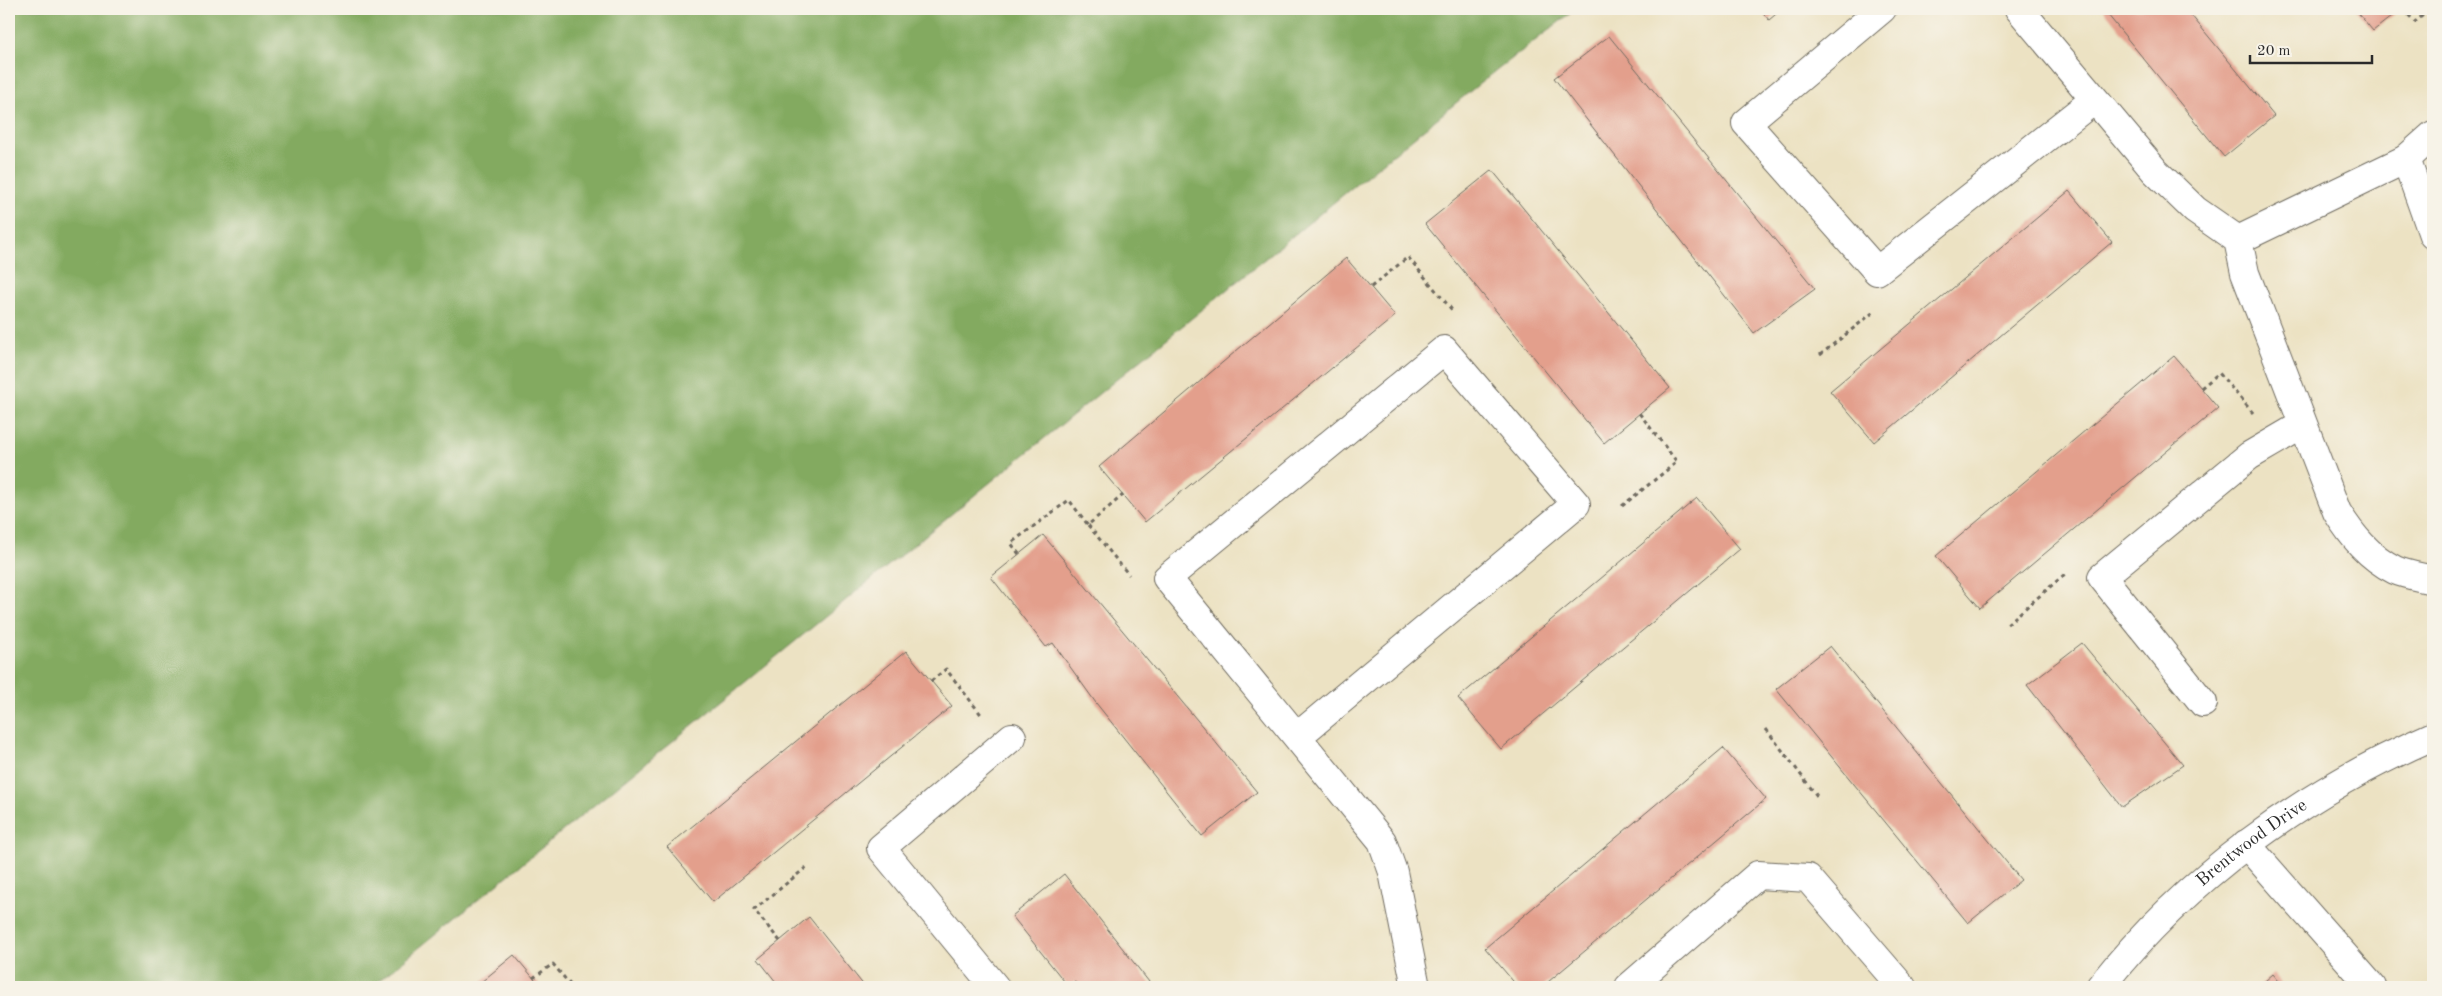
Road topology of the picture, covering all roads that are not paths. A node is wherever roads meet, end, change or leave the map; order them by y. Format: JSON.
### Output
{"nodes":[{"id":1,"x":1882,"y":9,"type":"edge"},
{"id":2,"x":2019,"y":9,"type":"edge"},
{"id":3,"x":2094,"y":100,"type":"junction"},
{"id":4,"x":2433,"y":135,"type":"edge"},
{"id":5,"x":2406,"y":159,"type":"junction"},
{"id":6,"x":2431,"y":224,"type":"edge"},
{"id":7,"x":2238,"y":240,"type":"junction"},
{"id":8,"x":2302,"y":425,"type":"junction"},
{"id":9,"x":2433,"y":580,"type":"edge"},
{"id":10,"x":2203,"y":704,"type":"dead end"},
{"id":11,"x":1298,"y":736,"type":"junction"},
{"id":12,"x":2433,"y":736,"type":"edge"},
{"id":13,"x":1012,"y":737,"type":"dead end"},
{"id":14,"x":2246,"y":844,"type":"junction"},
{"id":15,"x":995,"y":987,"type":"edge"},
{"id":16,"x":1416,"y":987,"type":"edge"},
{"id":17,"x":1629,"y":987,"type":"edge"},
{"id":18,"x":1902,"y":987,"type":"edge"},
{"id":19,"x":2100,"y":987,"type":"edge"},
{"id":20,"x":2372,"y":987,"type":"edge"}],
"edges":[{"from":1,"to":3,"type":"street"},
{"from":2,"to":3,"type":"street"},
{"from":3,"to":7,"type":"street"},
{"from":4,"to":5,"type":"street"},
{"from":5,"to":6,"type":"street"},
{"from":5,"to":7,"type":"street"},
{"from":7,"to":8,"type":"street"},
{"from":8,"to":9,"type":"street"},
{"from":8,"to":10,"type":"street"},
{"from":11,"to":11,"type":"street"},
{"from":11,"to":16,"type":"street"},
{"from":12,"to":14,"type":"street","name":"Brentwood Drive"},
{"from":13,"to":15,"type":"street"},
{"from":14,"to":19,"type":"street","name":"Brentwood Drive"},
{"from":14,"to":20,"type":"street"},
{"from":17,"to":18,"type":"street"}]}
